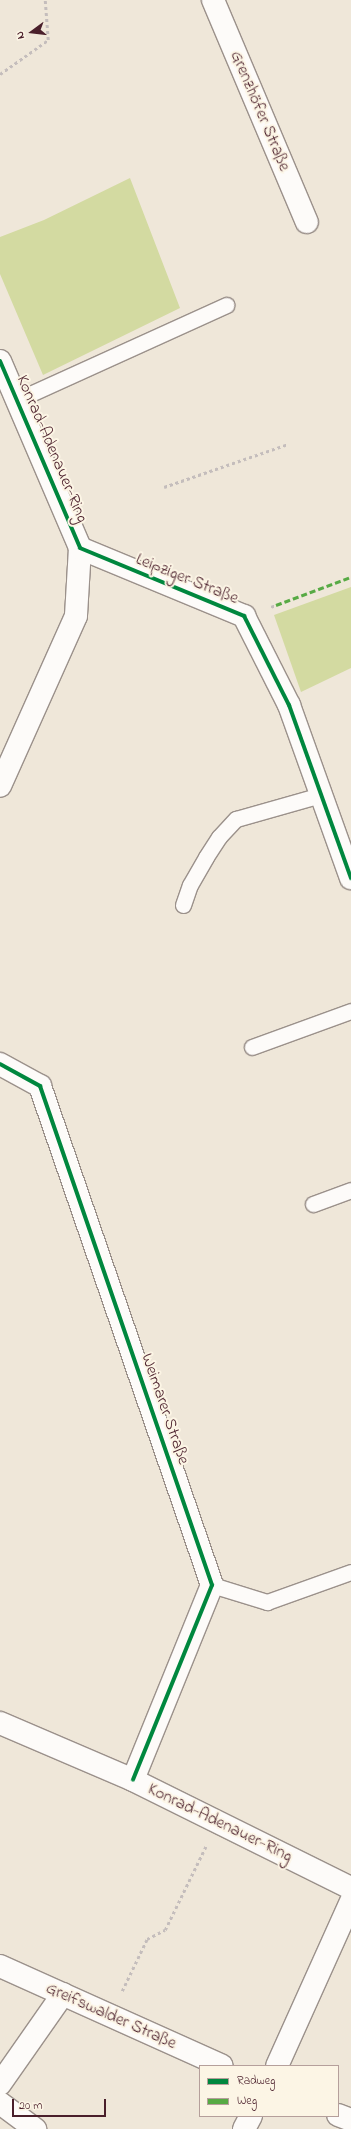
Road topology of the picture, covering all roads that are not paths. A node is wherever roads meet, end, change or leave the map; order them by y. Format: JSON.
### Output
{"nodes":[{"id":1,"x":213,"y":0,"type":"edge"},
{"id":2,"x":307,"y":222,"type":"dead end"},
{"id":3,"x":226,"y":304,"type":"dead end"},
{"id":4,"x":0,"y":361,"type":"edge"},
{"id":5,"x":17,"y":400,"type":"junction"},
{"id":6,"x":80,"y":548,"type":"junction"},
{"id":7,"x":0,"y":786,"type":"edge"},
{"id":8,"x":321,"y":794,"type":"junction"},
{"id":9,"x":351,"y":878,"type":"edge"},
{"id":10,"x":183,"y":905,"type":"dead end"},
{"id":11,"x":351,"y":1011,"type":"edge"},
{"id":12,"x":252,"y":1047,"type":"dead end"},
{"id":13,"x":0,"y":1064,"type":"edge"},
{"id":14,"x":351,"y":1190,"type":"edge"},
{"id":15,"x":312,"y":1204,"type":"dead end"},
{"id":16,"x":351,"y":1572,"type":"edge"},
{"id":17,"x":212,"y":1585,"type":"junction"},
{"id":18,"x":0,"y":1722,"type":"edge"},
{"id":19,"x":133,"y":1780,"type":"junction"},
{"id":20,"x":351,"y":1888,"type":"edge"},
{"id":21,"x":351,"y":1901,"type":"edge"},
{"id":22,"x":0,"y":1966,"type":"edge"},
{"id":23,"x":62,"y":1994,"type":"junction"},
{"id":24,"x":220,"y":2065,"type":"edge"},
{"id":25,"x":277,"y":2065,"type":"edge"},
{"id":26,"x":0,"y":2084,"type":"edge"},
{"id":27,"x":0,"y":2103,"type":"edge"},
{"id":28,"x":339,"y":2115,"type":"edge"},
{"id":29,"x":250,"y":2117,"type":"edge"},
{"id":30,"x":351,"y":2120,"type":"edge"},
{"id":31,"x":35,"y":2129,"type":"edge"},
{"id":32,"x":244,"y":2129,"type":"edge"}],
"edges":[{"from":1,"to":2,"type":"street","name":"Grenzhöfer Straße"},
{"from":3,"to":5,"type":"lane","name":"Konrad-Adenauer-Ring"},
{"from":4,"to":5,"type":"street","name":"Konrad-Adenauer-Ring"},
{"from":5,"to":6,"type":"street","name":"Konrad-Adenauer-Ring"},
{"from":6,"to":7,"type":"street","name":"Konrad-Adenauer-Ring"},
{"from":6,"to":8,"type":"street","name":"Leipziger Straße"},
{"from":8,"to":9,"type":"street","name":"Leipziger Straße"},
{"from":8,"to":10,"type":"lane"},
{"from":11,"to":12,"type":"lane"},
{"from":13,"to":17,"type":"street","name":"Weimarer Straße"},
{"from":14,"to":15,"type":"lane"},
{"from":16,"to":17,"type":"lane"},
{"from":17,"to":19,"type":"street"},
{"from":18,"to":19,"type":"street","name":"Konrad-Adenauer-Ring"},
{"from":19,"to":20,"type":"street","name":"Konrad-Adenauer-Ring"},
{"from":21,"to":25,"type":"street"},
{"from":22,"to":23,"type":"street","name":"Greifswalder Straße"},
{"from":23,"to":24,"type":"street","name":"Greifswalder Straße"},
{"from":23,"to":26,"type":"street"},
{"from":27,"to":31,"type":"street"},
{"from":28,"to":30,"type":"street"},
{"from":29,"to":32,"type":"street"}]}
